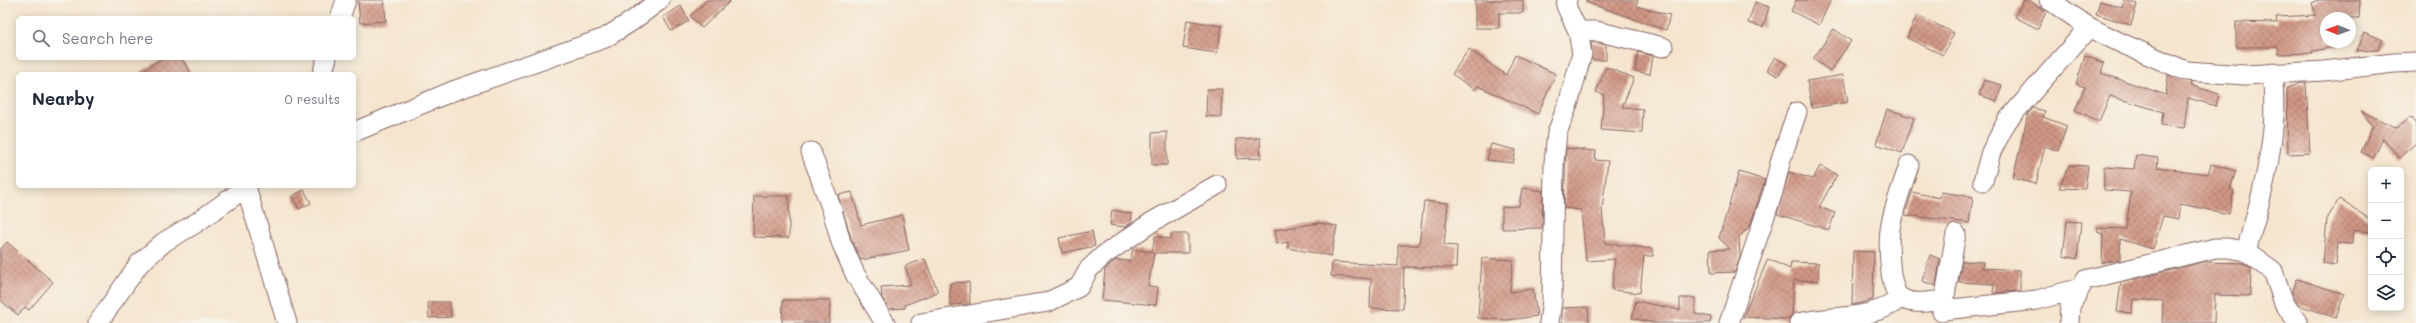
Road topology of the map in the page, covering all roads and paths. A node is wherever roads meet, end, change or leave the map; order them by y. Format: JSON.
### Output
{"nodes":[{"id":1,"x":346,"y":0,"type":"edge"},
{"id":2,"x":660,"y":0,"type":"edge"},
{"id":3,"x":1567,"y":0,"type":"edge"},
{"id":4,"x":2049,"y":0,"type":"edge"},
{"id":5,"x":341,"y":16,"type":"edge"},
{"id":6,"x":2089,"y":27,"type":"junction"},
{"id":7,"x":1578,"y":31,"type":"junction"},
{"id":8,"x":1663,"y":47,"type":"dead end"},
{"id":9,"x":326,"y":60,"type":"edge"},
{"id":10,"x":2416,"y":62,"type":"edge"},
{"id":11,"x":323,"y":72,"type":"edge"},
{"id":12,"x":2273,"y":73,"type":"junction"},
{"id":13,"x":1797,"y":112,"type":"dead end"},
{"id":14,"x":356,"y":131,"type":"edge"},
{"id":15,"x":811,"y":152,"type":"dead end"},
{"id":16,"x":1909,"y":165,"type":"dead end"},
{"id":17,"x":1983,"y":181,"type":"dead end"},
{"id":18,"x":1217,"y":185,"type":"dead end"},
{"id":19,"x":244,"y":188,"type":"edge"},
{"id":20,"x":248,"y":188,"type":"edge"},
{"id":21,"x":1956,"y":234,"type":"dead end"},
{"id":22,"x":2246,"y":251,"type":"junction"},
{"id":23,"x":2080,"y":288,"type":"junction"},
{"id":24,"x":1901,"y":298,"type":"junction"},
{"id":25,"x":1943,"y":311,"type":"edge"},
{"id":26,"x":98,"y":323,"type":"edge"},
{"id":27,"x":287,"y":323,"type":"edge"},
{"id":28,"x":885,"y":323,"type":"edge"},
{"id":29,"x":921,"y":323,"type":"edge"},
{"id":30,"x":1549,"y":323,"type":"edge"},
{"id":31,"x":1729,"y":323,"type":"edge"},
{"id":32,"x":1799,"y":323,"type":"edge"},
{"id":33,"x":2069,"y":323,"type":"edge"},
{"id":34,"x":2298,"y":323,"type":"edge"}],
"edges":[{"from":1,"to":5,"type":"street"},
{"from":2,"to":14,"type":"street"},
{"from":3,"to":7,"type":"street"},
{"from":4,"to":6,"type":"street"},
{"from":6,"to":12,"type":"street"},
{"from":6,"to":17,"type":"street"},
{"from":7,"to":8,"type":"street"},
{"from":7,"to":30,"type":"street"},
{"from":9,"to":11,"type":"street"},
{"from":10,"to":12,"type":"street"},
{"from":12,"to":22,"type":"street"},
{"from":13,"to":31,"type":"street"},
{"from":15,"to":28,"type":"street"},
{"from":16,"to":24,"type":"street"},
{"from":18,"to":29,"type":"street"},
{"from":19,"to":26,"type":"street"},
{"from":20,"to":27,"type":"street"},
{"from":21,"to":25,"type":"street"},
{"from":22,"to":23,"type":"street"},
{"from":22,"to":34,"type":"street"},
{"from":23,"to":25,"type":"street"},
{"from":23,"to":33,"type":"street"},
{"from":24,"to":25,"type":"street"},
{"from":24,"to":32,"type":"street"}]}
